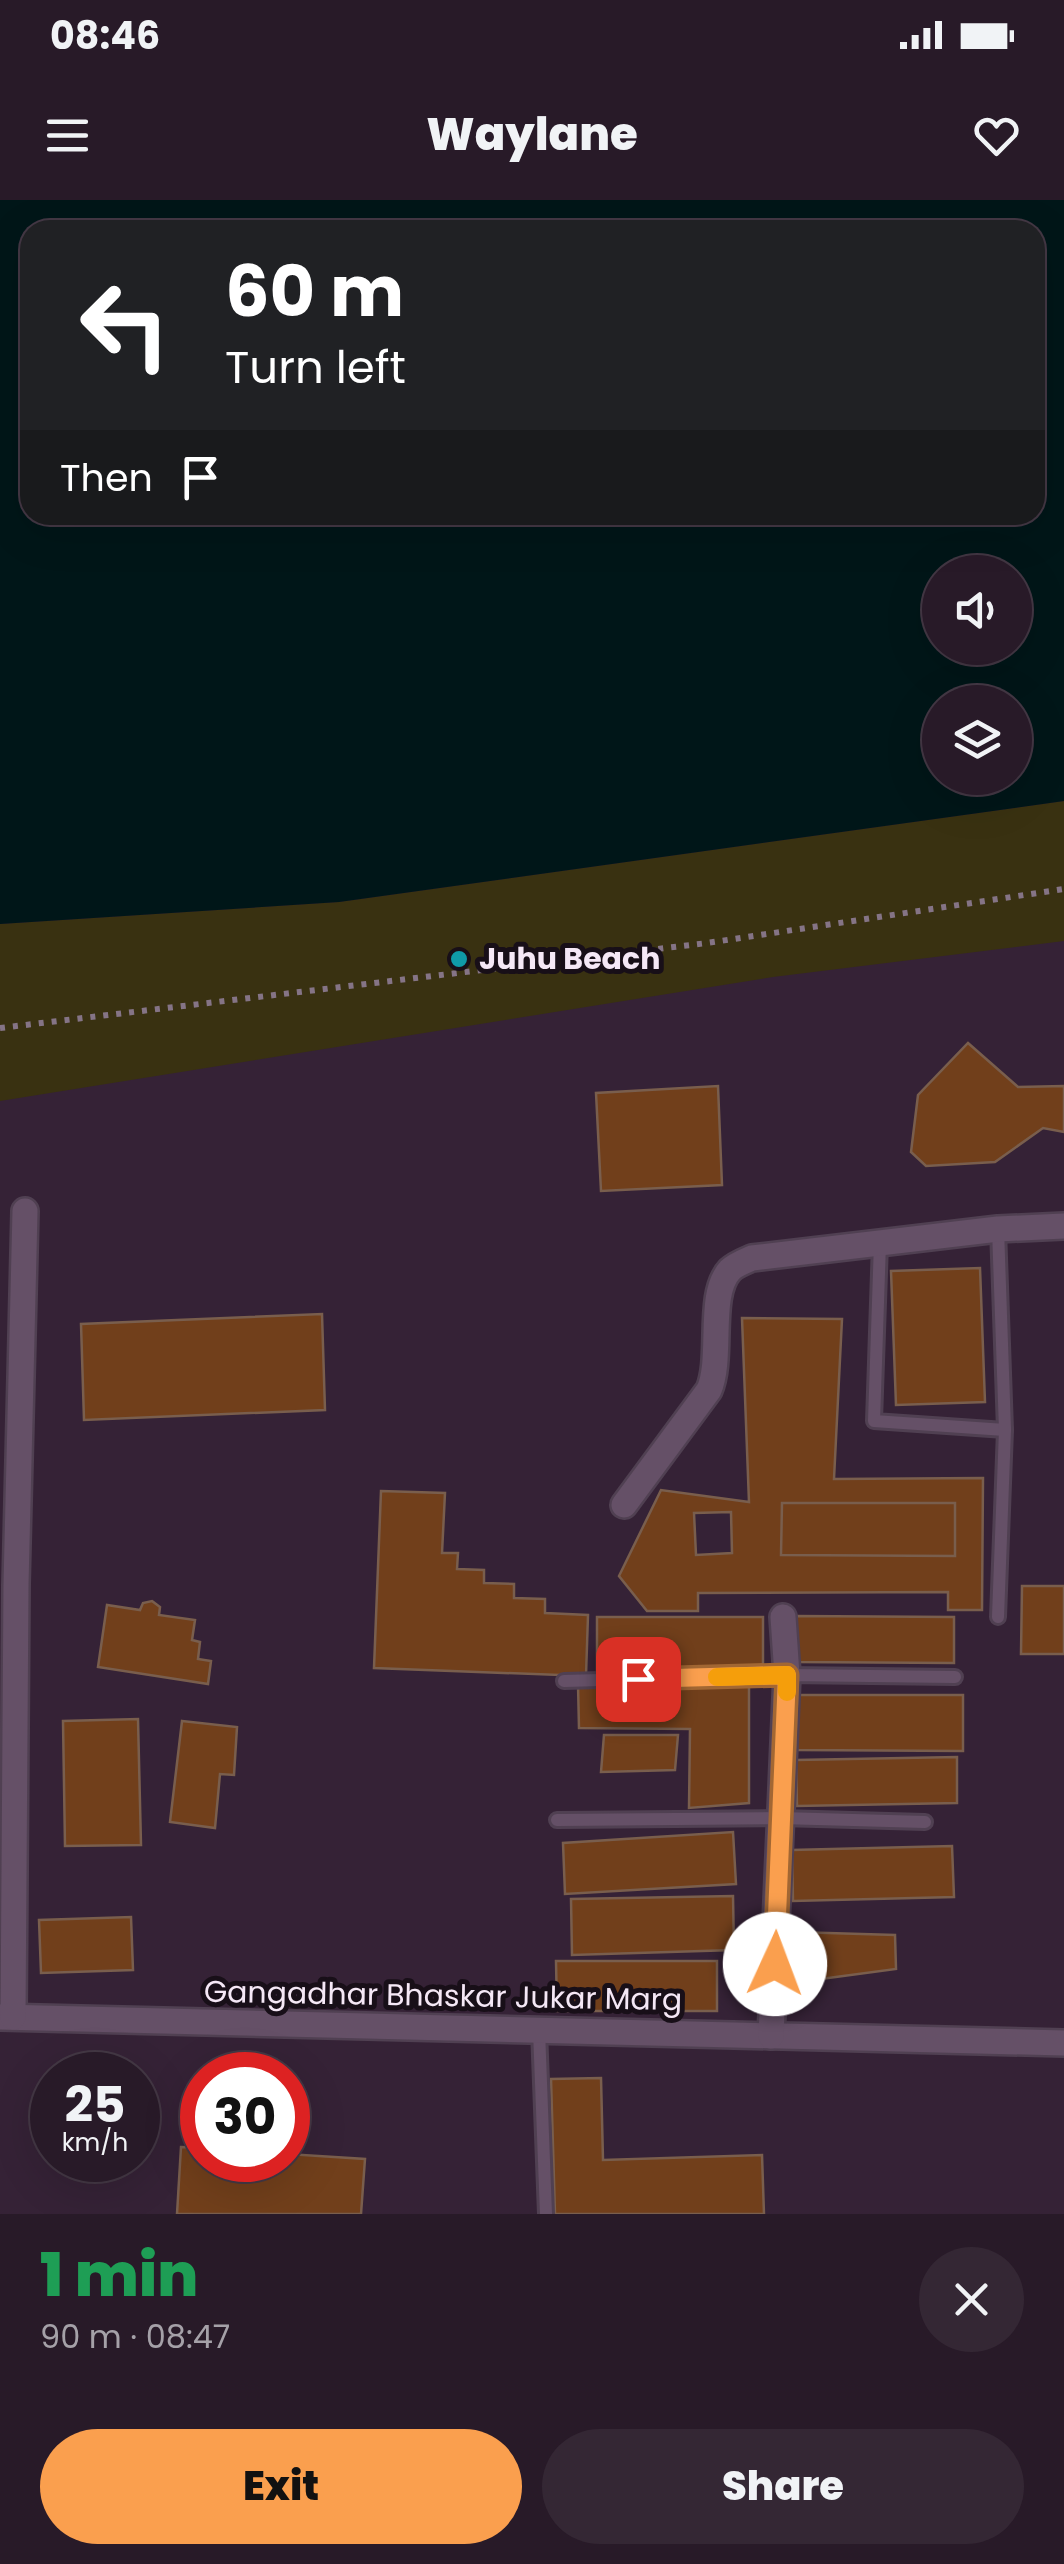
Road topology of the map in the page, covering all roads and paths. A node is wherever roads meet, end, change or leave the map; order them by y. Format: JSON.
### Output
{"nodes":[{"id":1,"x":1064,"y":888,"type":"edge"},
{"id":2,"x":0,"y":1028,"type":"edge"},
{"id":3,"x":26,"y":1212,"type":"dead end"},
{"id":4,"x":1064,"y":1226,"type":"edge"},
{"id":5,"x":998,"y":1230,"type":"junction"},
{"id":6,"x":880,"y":1243,"type":"junction"},
{"id":7,"x":1005,"y":1430,"type":"junction"},
{"id":8,"x":624,"y":1505,"type":"dead end"},
{"id":9,"x":783,"y":1616,"type":"dead end"},
{"id":10,"x":998,"y":1617,"type":"dead end"},
{"id":11,"x":787,"y":1675,"type":"junction"},
{"id":12,"x":955,"y":1677,"type":"dead end"},
{"id":13,"x":564,"y":1682,"type":"dead end"},
{"id":14,"x":781,"y":1818,"type":"junction"},
{"id":15,"x":556,"y":1820,"type":"dead end"},
{"id":16,"x":925,"y":1822,"type":"dead end"},
{"id":17,"x":7,"y":2017,"type":"edge"},
{"id":18,"x":540,"y":2030,"type":"junction"},
{"id":19,"x":771,"y":2036,"type":"junction"},
{"id":20,"x":1064,"y":2044,"type":"edge"},
{"id":21,"x":546,"y":2214,"type":"edge"}],
"edges":[{"from":1,"to":2,"type":"path"},
{"from":3,"to":17,"type":"street"},
{"from":4,"to":5,"type":"street"},
{"from":5,"to":6,"type":"street"},
{"from":5,"to":7,"type":"lane"},
{"from":6,"to":7,"type":"lane"},
{"from":6,"to":8,"type":"street"},
{"from":7,"to":10,"type":"lane"},
{"from":9,"to":11,"type":"street"},
{"from":11,"to":12,"type":"lane"},
{"from":11,"to":13,"type":"lane"},
{"from":11,"to":14,"type":"street"},
{"from":14,"to":15,"type":"lane"},
{"from":14,"to":16,"type":"lane"},
{"from":14,"to":19,"type":"street"},
{"from":17,"to":18,"type":"street","name":"Gangadhar Bhaskar Jukar Marg"},
{"from":18,"to":19,"type":"street","name":"Gangadhar Bhaskar Jukar Marg"},
{"from":18,"to":21,"type":"lane"},
{"from":19,"to":20,"type":"street","name":"Gangadhar Bhaskar Jukar Marg"}]}
